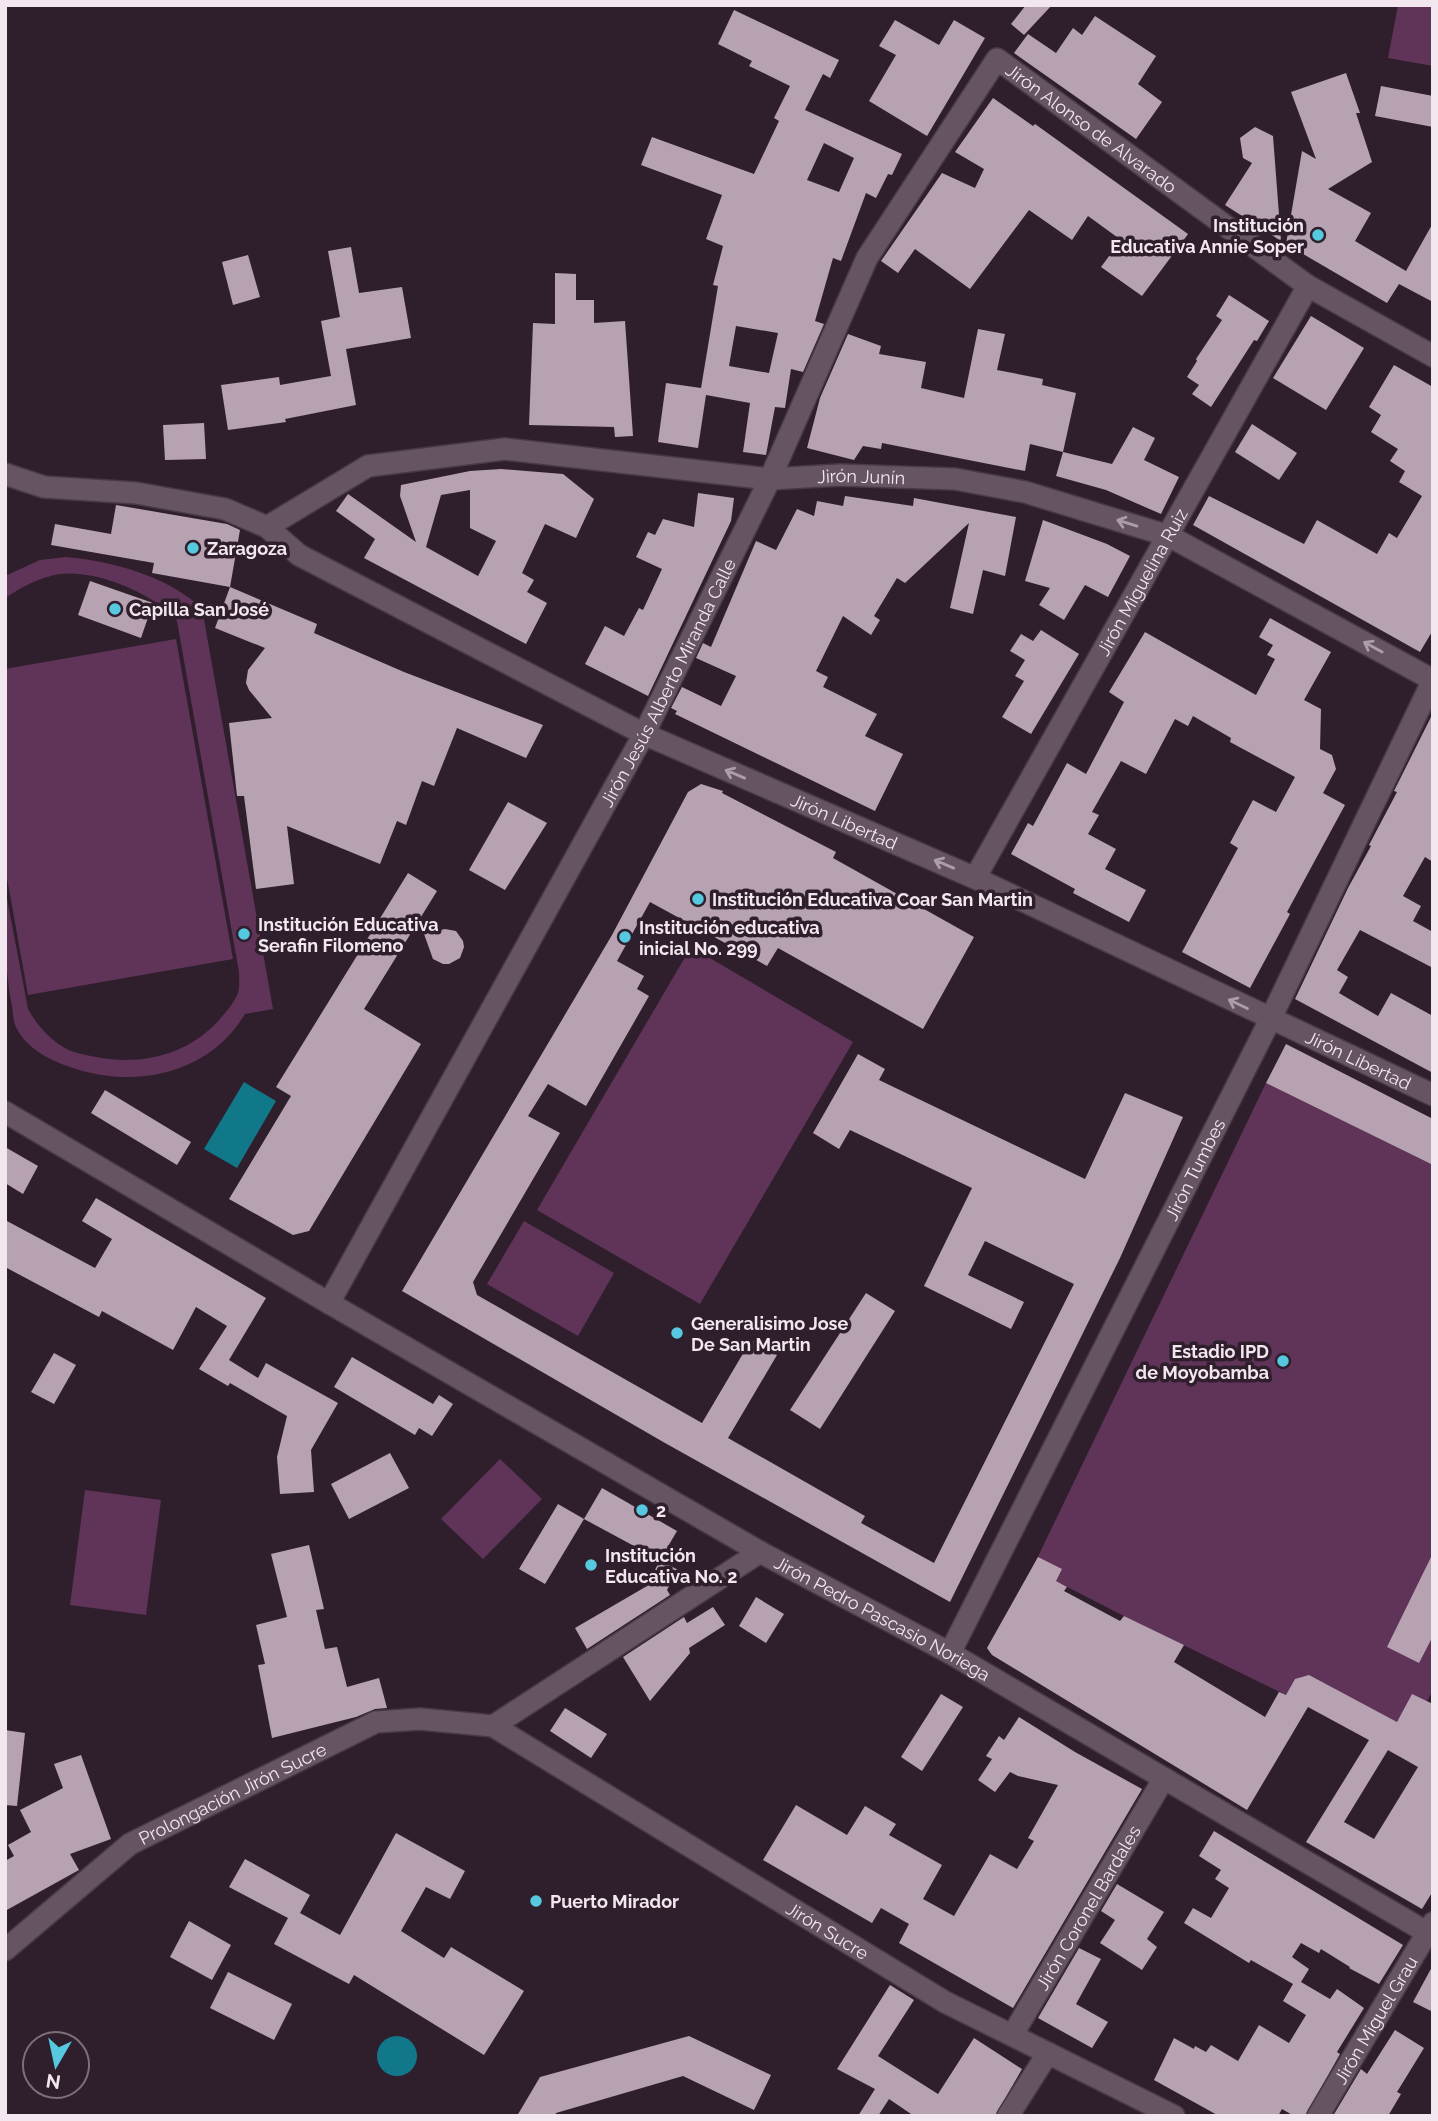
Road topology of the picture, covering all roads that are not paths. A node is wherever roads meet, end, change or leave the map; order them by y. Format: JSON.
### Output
{"nodes":[{"id":1,"x":997,"y":59,"type":"joint"},
{"id":2,"x":1308,"y":286,"type":"junction"},
{"id":3,"x":1433,"y":356,"type":"edge"},
{"id":4,"x":5,"y":474,"type":"edge"},
{"id":5,"x":770,"y":479,"type":"junction"},
{"id":6,"x":267,"y":527,"type":"junction"},
{"id":7,"x":1169,"y":536,"type":"junction"},
{"id":8,"x":1433,"y":680,"type":"edge"},
{"id":9,"x":644,"y":734,"type":"junction"},
{"id":10,"x":975,"y":878,"type":"junction"},
{"id":11,"x":1270,"y":1020,"type":"junction"},
{"id":12,"x":1433,"y":1095,"type":"edge"},
{"id":13,"x":5,"y":1112,"type":"edge"},
{"id":14,"x":329,"y":1303,"type":"junction"},
{"id":15,"x":760,"y":1552,"type":"junction"},
{"id":16,"x":950,"y":1653,"type":"junction"},
{"id":17,"x":493,"y":1726,"type":"junction"},
{"id":18,"x":1163,"y":1780,"type":"junction"},
{"id":19,"x":1431,"y":1931,"type":"edge"},
{"id":20,"x":5,"y":1949,"type":"edge"},
{"id":21,"x":1013,"y":2034,"type":"junction"},
{"id":22,"x":1048,"y":2053,"type":"junction"},
{"id":23,"x":1008,"y":2116,"type":"edge"},
{"id":24,"x":1174,"y":2116,"type":"edge"},
{"id":25,"x":1318,"y":2116,"type":"edge"}],
"edges":[{"from":1,"to":2,"type":"street","name":"Jirón Alonso de Alvarado"},
{"from":1,"to":5,"type":"street","name":"Jirón Jesús Alberto Miranda Calle"},
{"from":2,"to":3,"type":"street","name":"Jirón Alonso de Alvarado"},
{"from":2,"to":7,"type":"street","name":"Jirón Miguelina Ruiz"},
{"from":4,"to":6,"type":"street","name":"Jirón Libertad"},
{"from":5,"to":6,"type":"street","name":"Jirón Junín"},
{"from":7,"to":5,"type":"street","name":"Jirón Junín","one_way":true},
{"from":5,"to":9,"type":"street","name":"Jirón Jesús Alberto Miranda Calle"},
{"from":6,"to":9,"type":"street","name":"Jirón Libertad"},
{"from":8,"to":7,"type":"street","name":"Jirón Junín","one_way":true},
{"from":7,"to":10,"type":"street","name":"Jirón Miguelina Ruiz"},
{"from":8,"to":11,"type":"street","name":"Jirón Tumbes"},
{"from":10,"to":9,"type":"street","name":"Jirón Libertad","one_way":true},
{"from":9,"to":14,"type":"street","name":"Jirón Jesús Alberto Miranda Calle"},
{"from":11,"to":10,"type":"street","name":"Jirón Libertad","one_way":true},
{"from":11,"to":12,"type":"street","name":"Jirón Libertad"},
{"from":11,"to":16,"type":"street","name":"Jirón Tumbes"},
{"from":13,"to":14,"type":"street","name":"Jirón Pedro Pascasio Noriega"},
{"from":14,"to":15,"type":"street","name":"Jirón Pedro Pascasio Noriega"},
{"from":15,"to":16,"type":"street","name":"Jirón Pedro Pascasio Noriega"},
{"from":15,"to":17,"type":"street"},
{"from":16,"to":18,"type":"street","name":"Jirón Pedro Pascasio Noriega"},
{"from":17,"to":20,"type":"street","name":"Prolongación Jirón Sucre"},
{"from":17,"to":21,"type":"street","name":"Jirón Sucre"},
{"from":18,"to":19,"type":"street","name":"Jirón Pedro Pascasio Noriega"},
{"from":18,"to":21,"type":"street","name":"Jirón Coronel Bardales"},
{"from":19,"to":25,"type":"street","name":"Jirón Miguel Grau"},
{"from":21,"to":22,"type":"street","name":"Jirón Sucre"},
{"from":22,"to":23,"type":"street"},
{"from":22,"to":24,"type":"street","name":"Jirón Sucre"}]}
